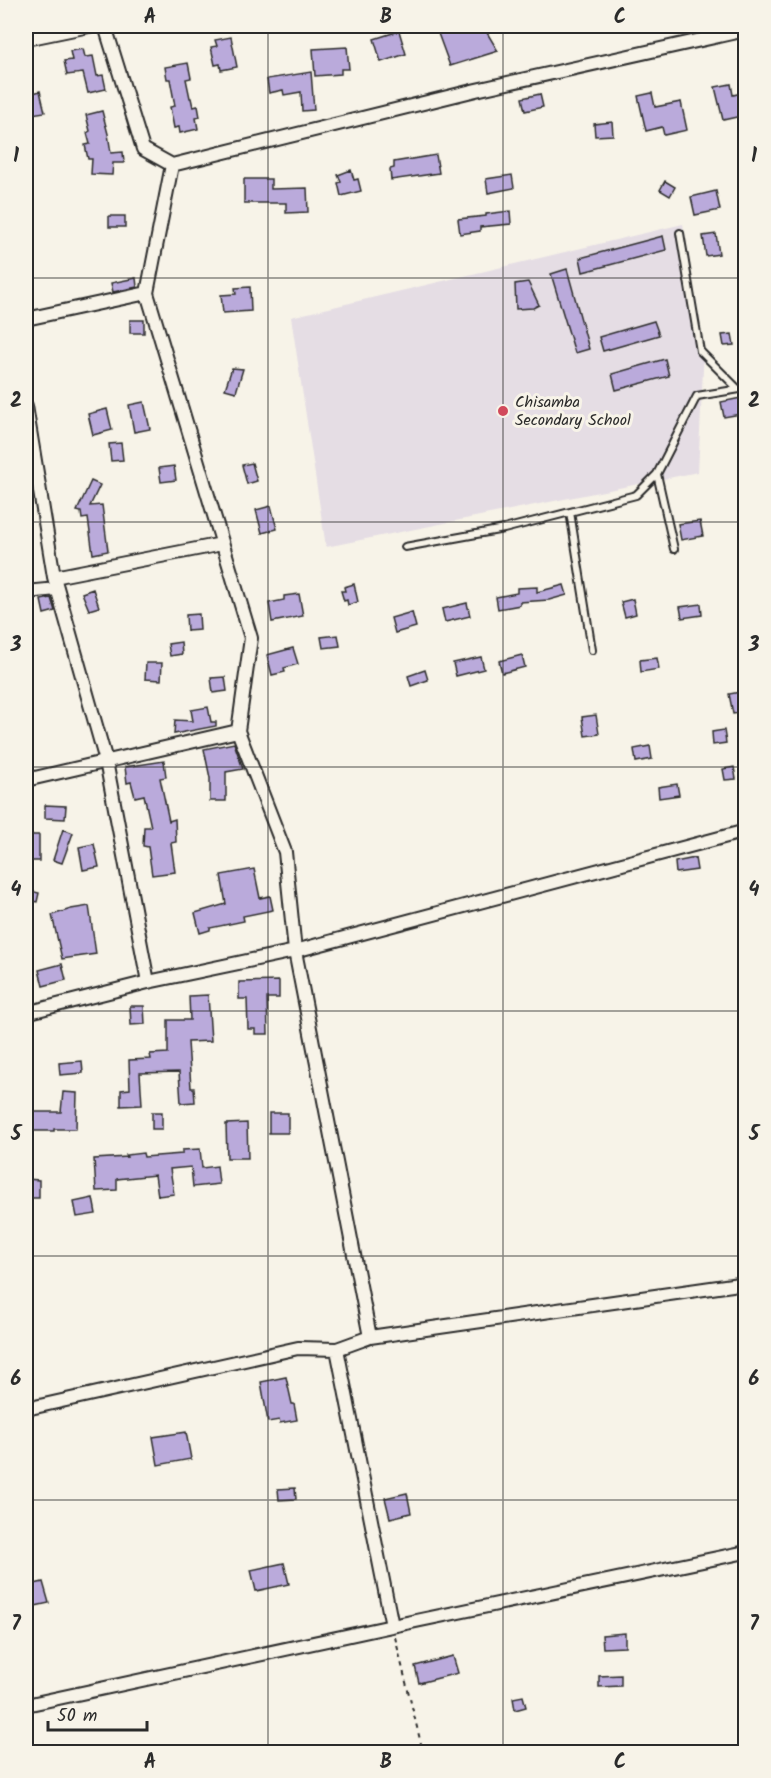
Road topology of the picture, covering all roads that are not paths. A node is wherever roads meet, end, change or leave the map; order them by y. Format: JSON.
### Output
{"nodes":[{"id":1,"x":89,"y":26,"type":"edge"},
{"id":2,"x":105,"y":26,"type":"edge"},
{"id":3,"x":746,"y":30,"type":"edge"},
{"id":4,"x":26,"y":39,"type":"edge"},
{"id":5,"x":172,"y":165,"type":"junction"},
{"id":6,"x":680,"y":233,"type":"dead end"},
{"id":7,"x":147,"y":293,"type":"junction"},
{"id":8,"x":26,"y":319,"type":"edge"},
{"id":9,"x":742,"y":388,"type":"edge"},
{"id":10,"x":26,"y":406,"type":"edge"},
{"id":11,"x":657,"y":474,"type":"junction"},
{"id":12,"x":570,"y":512,"type":"junction"},
{"id":13,"x":222,"y":543,"type":"junction"},
{"id":14,"x":405,"y":547,"type":"dead end"},
{"id":15,"x":674,"y":549,"type":"dead end"},
{"id":16,"x":55,"y":583,"type":"junction"},
{"id":17,"x":26,"y":592,"type":"edge"},
{"id":18,"x":592,"y":650,"type":"dead end"},
{"id":19,"x":238,"y":731,"type":"junction"},
{"id":20,"x":106,"y":761,"type":"junction"},
{"id":21,"x":26,"y":780,"type":"edge"},
{"id":22,"x":746,"y":831,"type":"edge"},
{"id":23,"x":296,"y":951,"type":"junction"},
{"id":24,"x":148,"y":982,"type":"junction"},
{"id":25,"x":26,"y":1013,"type":"edge"},
{"id":26,"x":746,"y":1283,"type":"edge"},
{"id":27,"x":370,"y":1337,"type":"junction"},
{"id":28,"x":337,"y":1349,"type":"junction"},
{"id":29,"x":26,"y":1409,"type":"edge"},
{"id":30,"x":746,"y":1552,"type":"edge"},
{"id":31,"x":392,"y":1626,"type":"junction"},
{"id":32,"x":26,"y":1705,"type":"edge"}],
"edges":[{"from":1,"to":4,"type":"street"},
{"from":2,"to":5,"type":"street"},
{"from":3,"to":5,"type":"street"},
{"from":5,"to":7,"type":"street"},
{"from":6,"to":9,"type":"lane"},
{"from":7,"to":8,"type":"street"},
{"from":7,"to":13,"type":"street"},
{"from":9,"to":11,"type":"lane"},
{"from":10,"to":16,"type":"street"},
{"from":11,"to":12,"type":"lane"},
{"from":11,"to":15,"type":"lane"},
{"from":12,"to":14,"type":"lane"},
{"from":12,"to":18,"type":"lane"},
{"from":13,"to":16,"type":"street"},
{"from":13,"to":19,"type":"street"},
{"from":16,"to":17,"type":"street"},
{"from":16,"to":20,"type":"street"},
{"from":19,"to":20,"type":"street"},
{"from":19,"to":23,"type":"street"},
{"from":20,"to":21,"type":"street"},
{"from":20,"to":24,"type":"street"},
{"from":22,"to":23,"type":"street"},
{"from":23,"to":24,"type":"street"},
{"from":23,"to":27,"type":"street"},
{"from":24,"to":25,"type":"street"},
{"from":26,"to":27,"type":"street"},
{"from":27,"to":28,"type":"street"},
{"from":28,"to":29,"type":"street"},
{"from":28,"to":31,"type":"street"},
{"from":30,"to":31,"type":"street"},
{"from":31,"to":32,"type":"street"}]}
